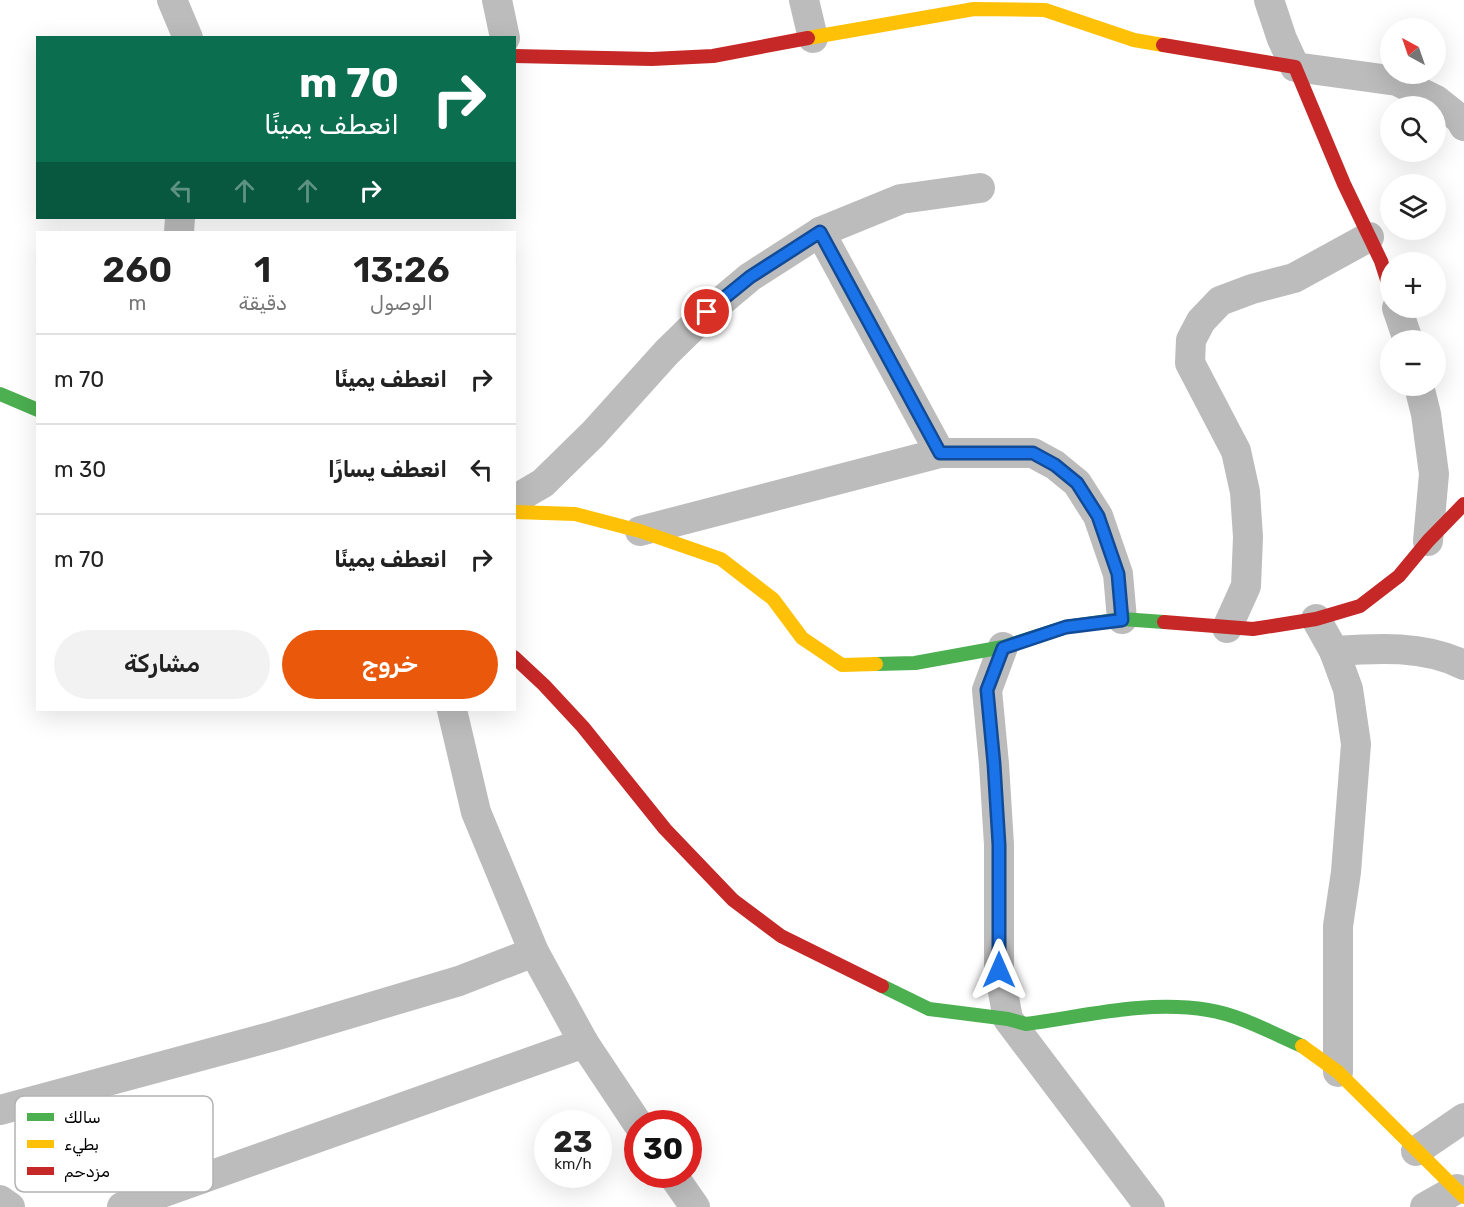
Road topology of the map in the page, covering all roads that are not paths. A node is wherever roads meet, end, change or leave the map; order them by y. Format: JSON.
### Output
{"nodes":[{"id":1,"x":172,"y":0,"type":"edge"},
{"id":2,"x":497,"y":0,"type":"edge"},
{"id":3,"x":804,"y":0,"type":"edge"},
{"id":4,"x":1269,"y":0,"type":"edge"},
{"id":5,"x":187,"y":36,"type":"edge"},
{"id":6,"x":505,"y":36,"type":"edge"},
{"id":7,"x":813,"y":38,"type":"junction"},
{"id":8,"x":516,"y":56,"type":"edge"},
{"id":9,"x":1295,"y":67,"type":"junction"},
{"id":10,"x":1464,"y":126,"type":"edge"},
{"id":11,"x":980,"y":188,"type":"dead end"},
{"id":12,"x":820,"y":232,"type":"junction"},
{"id":13,"x":1369,"y":237,"type":"junction"},
{"id":14,"x":1380,"y":259,"type":"edge"},
{"id":15,"x":0,"y":394,"type":"edge"},
{"id":16,"x":1422,"y":396,"type":"edge"},
{"id":17,"x":36,"y":409,"type":"edge"},
{"id":18,"x":940,"y":453,"type":"junction"},
{"id":19,"x":516,"y":499,"type":"edge"},
{"id":20,"x":1464,"y":504,"type":"edge"},
{"id":21,"x":516,"y":512,"type":"edge"},
{"id":22,"x":640,"y":531,"type":"junction"},
{"id":23,"x":1428,"y":541,"type":"junction"},
{"id":24,"x":1316,"y":619,"type":"junction"},
{"id":25,"x":1122,"y":620,"type":"junction"},
{"id":26,"x":1227,"y":628,"type":"junction"},
{"id":27,"x":1003,"y":648,"type":"junction"},
{"id":28,"x":1334,"y":651,"type":"junction"},
{"id":29,"x":516,"y":659,"type":"edge"},
{"id":30,"x":1464,"y":664,"type":"edge"},
{"id":31,"x":452,"y":711,"type":"edge"},
{"id":32,"x":534,"y":952,"type":"junction"},
{"id":33,"x":1008,"y":1019,"type":"junction"},
{"id":34,"x":584,"y":1043,"type":"junction"},
{"id":35,"x":1338,"y":1072,"type":"junction"},
{"id":36,"x":52,"y":1096,"type":"edge"},
{"id":37,"x":15,"y":1106,"type":"edge"},
{"id":38,"x":0,"y":1110,"type":"edge"},
{"id":39,"x":629,"y":1110,"type":"edge"},
{"id":40,"x":1464,"y":1118,"type":"edge"},
{"id":41,"x":1416,"y":1150,"type":"junction"},
{"id":42,"x":213,"y":1175,"type":"edge"},
{"id":43,"x":682,"y":1188,"type":"edge"},
{"id":44,"x":164,"y":1192,"type":"edge"},
{"id":45,"x":1460,"y":1193,"type":"edge"},
{"id":46,"x":0,"y":1200,"type":"edge"},
{"id":47,"x":10,"y":1207,"type":"edge"},
{"id":48,"x":122,"y":1207,"type":"edge"},
{"id":49,"x":695,"y":1207,"type":"edge"},
{"id":50,"x":1150,"y":1207,"type":"edge"},
{"id":51,"x":1425,"y":1207,"type":"edge"}],
"edges":[{"from":1,"to":5,"type":"street"},
{"from":2,"to":6,"type":"street"},
{"from":3,"to":7,"type":"street"},
{"from":4,"to":9,"type":"street"},
{"from":7,"to":8,"type":"street"},
{"from":7,"to":9,"type":"street"},
{"from":9,"to":10,"type":"street"},
{"from":9,"to":13,"type":"street"},
{"from":11,"to":12,"type":"street"},
{"from":12,"to":18,"type":"street"},
{"from":12,"to":19,"type":"street"},
{"from":13,"to":14,"type":"street"},
{"from":13,"to":26,"type":"street"},
{"from":15,"to":17,"type":"street"},
{"from":16,"to":23,"type":"street"},
{"from":18,"to":22,"type":"street"},
{"from":18,"to":25,"type":"street"},
{"from":20,"to":23,"type":"street"},
{"from":21,"to":22,"type":"street"},
{"from":22,"to":27,"type":"street"},
{"from":23,"to":24,"type":"street"},
{"from":24,"to":26,"type":"street"},
{"from":24,"to":28,"type":"street"},
{"from":25,"to":26,"type":"street"},
{"from":25,"to":27,"type":"street"},
{"from":27,"to":33,"type":"street"},
{"from":28,"to":30,"type":"street"},
{"from":28,"to":35,"type":"street"},
{"from":29,"to":33,"type":"street"},
{"from":31,"to":32,"type":"street"},
{"from":32,"to":34,"type":"street"},
{"from":32,"to":36,"type":"street"},
{"from":33,"to":35,"type":"street"},
{"from":33,"to":50,"type":"street"},
{"from":34,"to":39,"type":"street"},
{"from":34,"to":42,"type":"street"},
{"from":35,"to":41,"type":"street"},
{"from":37,"to":38,"type":"street"},
{"from":40,"to":41,"type":"street"},
{"from":41,"to":45,"type":"street"},
{"from":43,"to":49,"type":"street"},
{"from":44,"to":48,"type":"street"},
{"from":45,"to":51,"type":"street"},
{"from":46,"to":47,"type":"street"}]}
